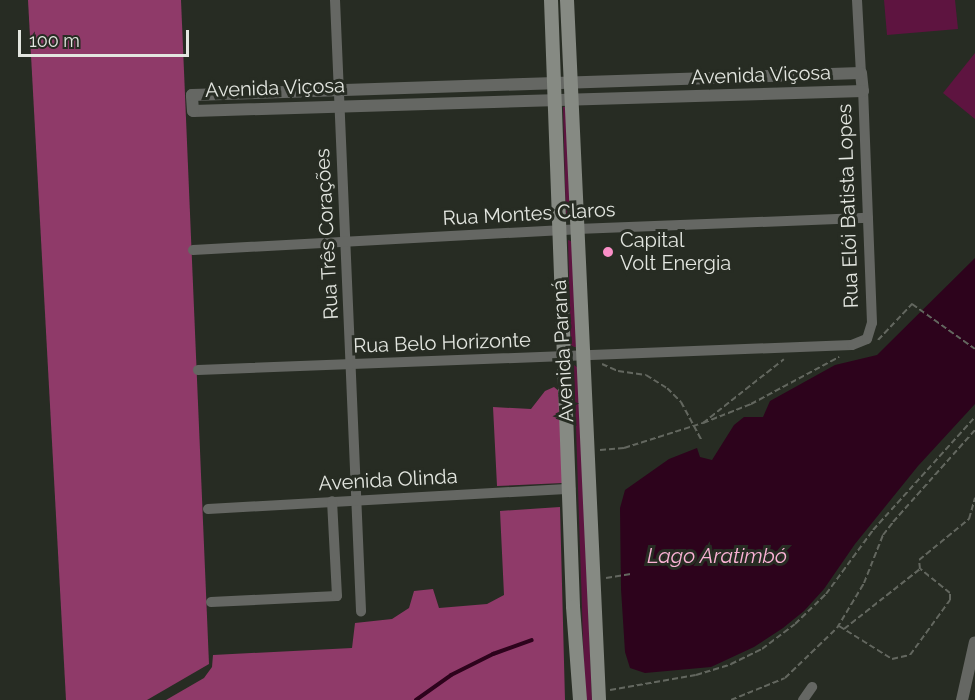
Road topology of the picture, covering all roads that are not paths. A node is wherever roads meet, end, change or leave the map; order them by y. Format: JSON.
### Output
{"nodes":[{"id":1,"x":335,"y":0,"type":"edge"},
{"id":2,"x":551,"y":0,"type":"edge"},
{"id":3,"x":567,"y":0,"type":"edge"},
{"id":4,"x":857,"y":0,"type":"edge"},
{"id":5,"x":861,"y":74,"type":"junction"},
{"id":6,"x":570,"y":84,"type":"junction"},
{"id":7,"x":554,"y":85,"type":"junction"},
{"id":8,"x":338,"y":89,"type":"junction"},
{"id":9,"x":863,"y":92,"type":"junction"},
{"id":10,"x":571,"y":100,"type":"junction"},
{"id":11,"x":556,"y":101,"type":"junction"},
{"id":12,"x":339,"y":105,"type":"junction"},
{"id":13,"x":868,"y":218,"type":"junction"},
{"id":14,"x":577,"y":229,"type":"junction"},
{"id":15,"x":559,"y":230,"type":"junction"},
{"id":16,"x":345,"y":243,"type":"junction"},
{"id":17,"x":193,"y":250,"type":"dead end"},
{"id":18,"x":870,"y":342,"type":"joint"},
{"id":19,"x":589,"y":355,"type":"junction"},
{"id":20,"x":564,"y":356,"type":"junction"},
{"id":21,"x":350,"y":365,"type":"junction"},
{"id":22,"x":198,"y":370,"type":"dead end"},
{"id":23,"x":570,"y":489,"type":"junction"},
{"id":24,"x":356,"y":500,"type":"junction"},
{"id":25,"x":332,"y":501,"type":"junction"},
{"id":26,"x":208,"y":509,"type":"dead end"},
{"id":27,"x":212,"y":602,"type":"dead end"},
{"id":28,"x":361,"y":611,"type":"dead end"},
{"id":29,"x":975,"y":642,"type":"edge"},
{"id":30,"x":812,"y":687,"type":"dead end"},
{"id":31,"x":599,"y":696,"type":"edge"},
{"id":32,"x":580,"y":700,"type":"edge"},
{"id":33,"x":802,"y":700,"type":"edge"},
{"id":34,"x":962,"y":700,"type":"edge"}],
"edges":[{"from":1,"to":8,"type":"street","name":"Rua Três Corações"},
{"from":2,"to":7,"type":"main road","name":"Avenida Paraná"},
{"from":3,"to":6,"type":"main road","name":"Avenida Paraná"},
{"from":4,"to":5,"type":"street","name":"Rua Elói Batista Lopes"},
{"from":5,"to":6,"type":"street","name":"Avenida Viçosa"},
{"from":5,"to":9,"type":"street","name":"Rua Elói Batista Lopes"},
{"from":6,"to":7,"type":"street","name":"Avenida Viçosa"},
{"from":6,"to":10,"type":"main road","name":"Avenida Paraná"},
{"from":7,"to":8,"type":"street","name":"Avenida Viçosa"},
{"from":7,"to":11,"type":"main road","name":"Avenida Paraná"},
{"from":8,"to":12,"type":"street","name":"Rua Três Corações"},
{"from":8,"to":12,"type":"street","name":"Avenida Viçosa"},
{"from":9,"to":10,"type":"street","name":"Avenida Viçosa"},
{"from":9,"to":13,"type":"street","name":"Rua Elói Batista Lopes"},
{"from":10,"to":11,"type":"street","name":"Avenida Viçosa"},
{"from":10,"to":14,"type":"main road","name":"Avenida Paraná"},
{"from":11,"to":12,"type":"street","name":"Avenida Viçosa"},
{"from":11,"to":15,"type":"main road","name":"Avenida Paraná"},
{"from":12,"to":16,"type":"street","name":"Rua Três Corações"},
{"from":13,"to":14,"type":"street","name":"Rua Montes Claros"},
{"from":13,"to":18,"type":"street","name":"Rua Elói Batista Lopes"},
{"from":14,"to":15,"type":"street","name":"Rua Montes Claros"},
{"from":14,"to":19,"type":"main road","name":"Avenida Paraná"},
{"from":15,"to":16,"type":"street","name":"Rua Montes Claros"},
{"from":15,"to":20,"type":"main road","name":"Avenida Paraná"},
{"from":16,"to":17,"type":"street","name":"Rua Montes Claros"},
{"from":16,"to":21,"type":"street","name":"Rua Três Corações"},
{"from":18,"to":19,"type":"street","name":"Rua Belo Horizonte"},
{"from":19,"to":20,"type":"street","name":"Rua Belo Horizonte"},
{"from":19,"to":31,"type":"main road","name":"Avenida Paraná"},
{"from":20,"to":21,"type":"street","name":"Rua Belo Horizonte"},
{"from":20,"to":23,"type":"main road","name":"Avenida Paraná"},
{"from":21,"to":22,"type":"street","name":"Rua Belo Horizonte"},
{"from":21,"to":24,"type":"street","name":"Rua Três Corações"},
{"from":23,"to":24,"type":"street","name":"Avenida Olinda"},
{"from":23,"to":32,"type":"main road","name":"Avenida Paraná"},
{"from":24,"to":25,"type":"street","name":"Avenida Olinda"},
{"from":24,"to":28,"type":"street","name":"Rua Três Corações"},
{"from":25,"to":26,"type":"street","name":"Avenida Olinda"},
{"from":25,"to":27,"type":"street"},
{"from":29,"to":34,"type":"street"},
{"from":30,"to":33,"type":"street"}]}
